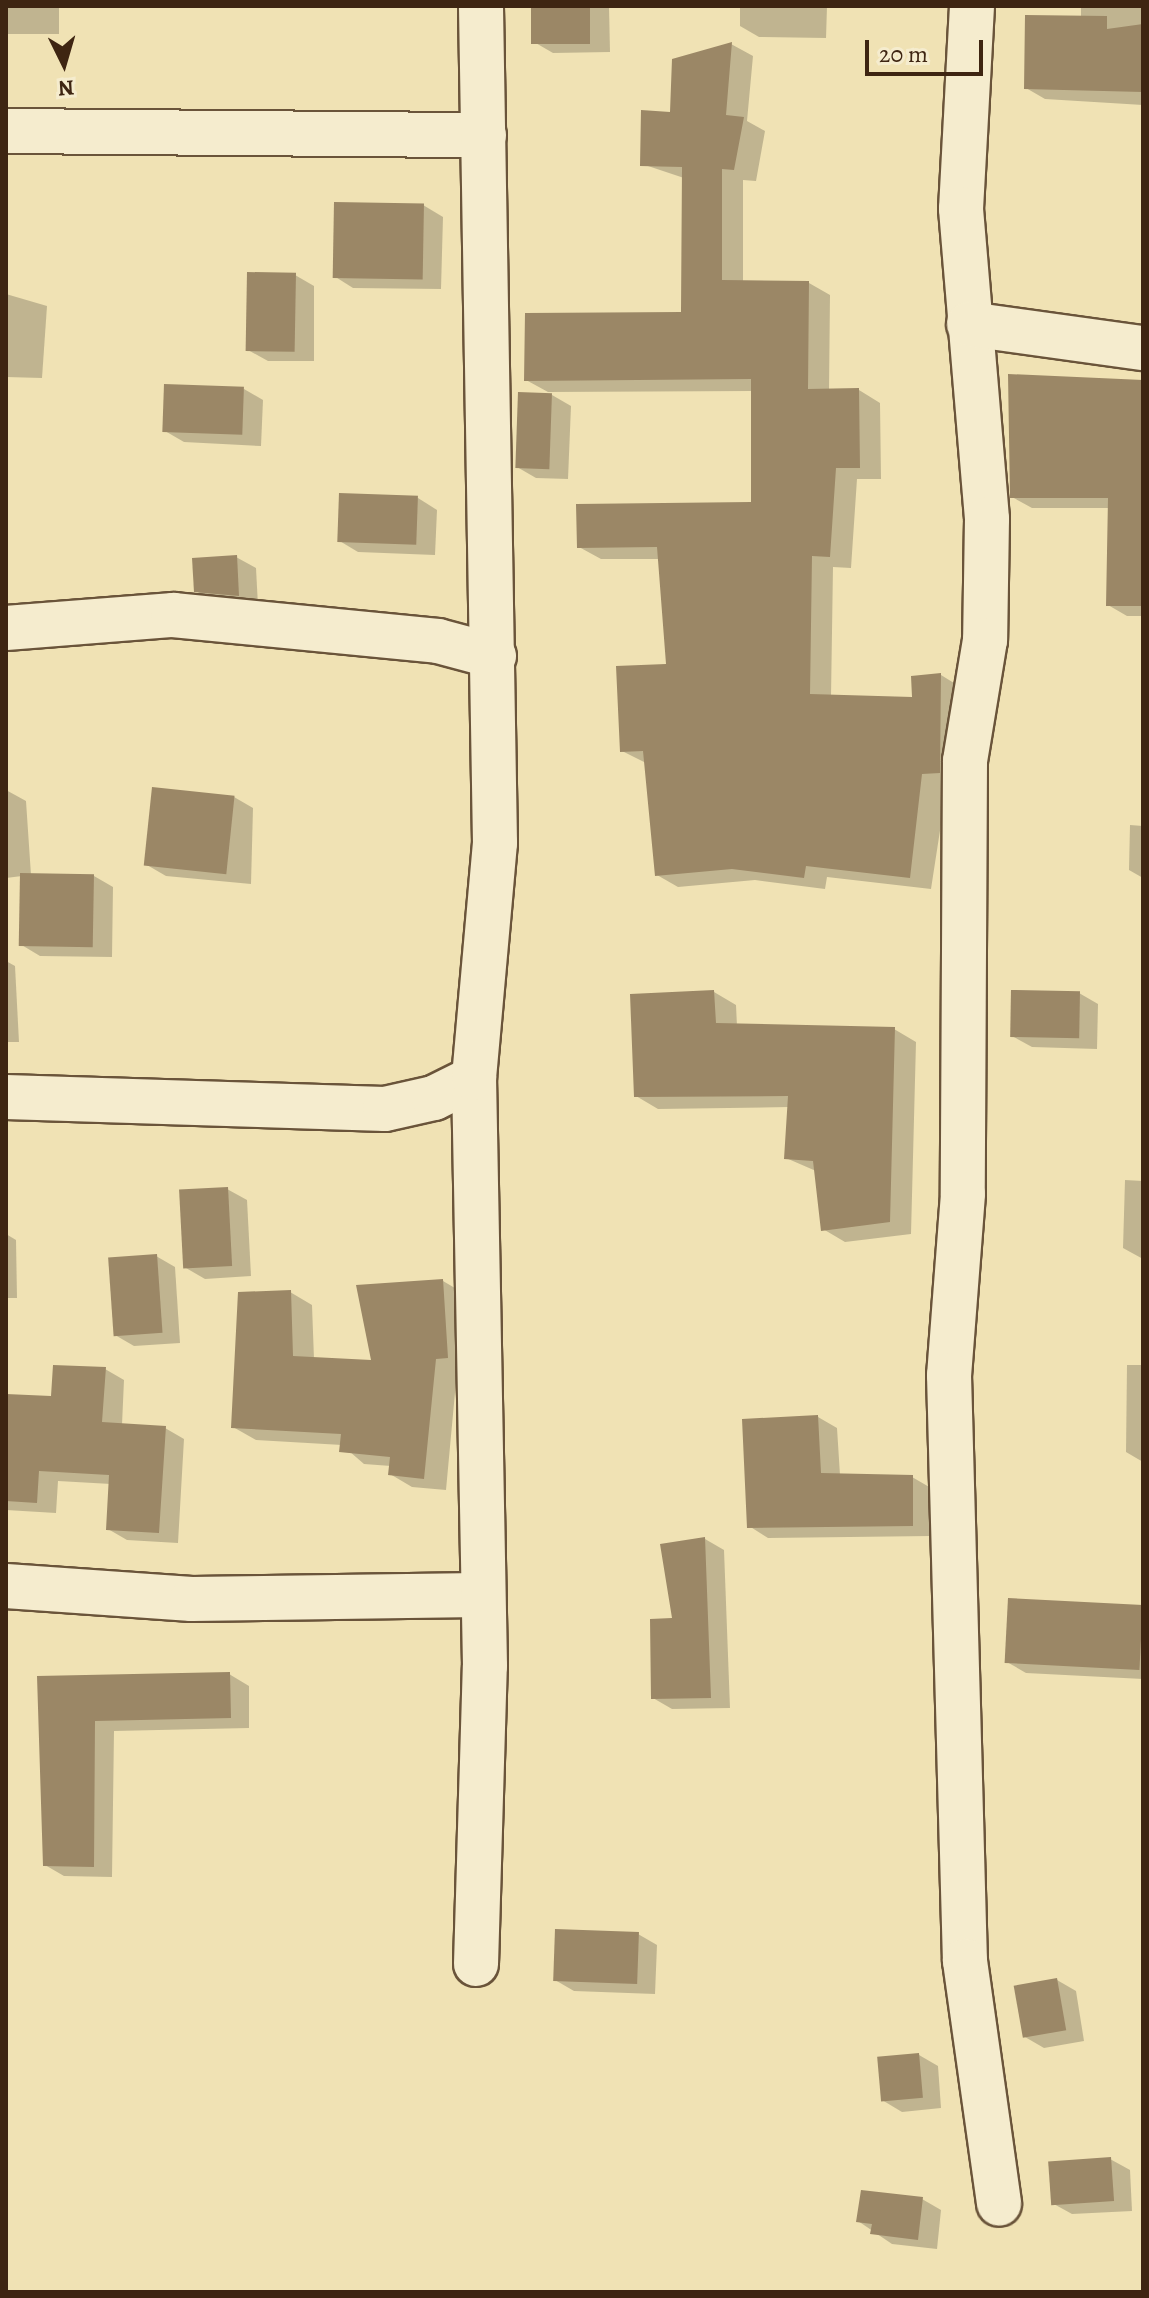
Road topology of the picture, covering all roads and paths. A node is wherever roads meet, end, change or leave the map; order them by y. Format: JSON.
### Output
{"nodes":[{"id":1,"x":481,"y":6,"type":"edge"},
{"id":2,"x":972,"y":6,"type":"edge"},
{"id":3,"x":6,"y":131,"type":"edge"},
{"id":4,"x":484,"y":135,"type":"junction"},
{"id":5,"x":969,"y":324,"type":"junction"},
{"id":6,"x":1143,"y":348,"type":"edge"},
{"id":7,"x":6,"y":628,"type":"edge"},
{"id":8,"x":494,"y":656,"type":"junction"},
{"id":9,"x":474,"y":1078,"type":"junction"},
{"id":10,"x":6,"y":1097,"type":"edge"},
{"id":11,"x":6,"y":1586,"type":"edge"},
{"id":12,"x":480,"y":1595,"type":"junction"},
{"id":13,"x":476,"y":1964,"type":"dead end"},
{"id":14,"x":999,"y":2204,"type":"dead end"}],
"edges":[{"from":1,"to":4,"type":"street"},
{"from":2,"to":5,"type":"street"},
{"from":3,"to":4,"type":"street"},
{"from":4,"to":8,"type":"street"},
{"from":5,"to":6,"type":"street"},
{"from":5,"to":14,"type":"street"},
{"from":7,"to":8,"type":"street"},
{"from":8,"to":9,"type":"street"},
{"from":9,"to":10,"type":"street"},
{"from":9,"to":12,"type":"street"},
{"from":11,"to":12,"type":"street"},
{"from":12,"to":13,"type":"street"}]}
